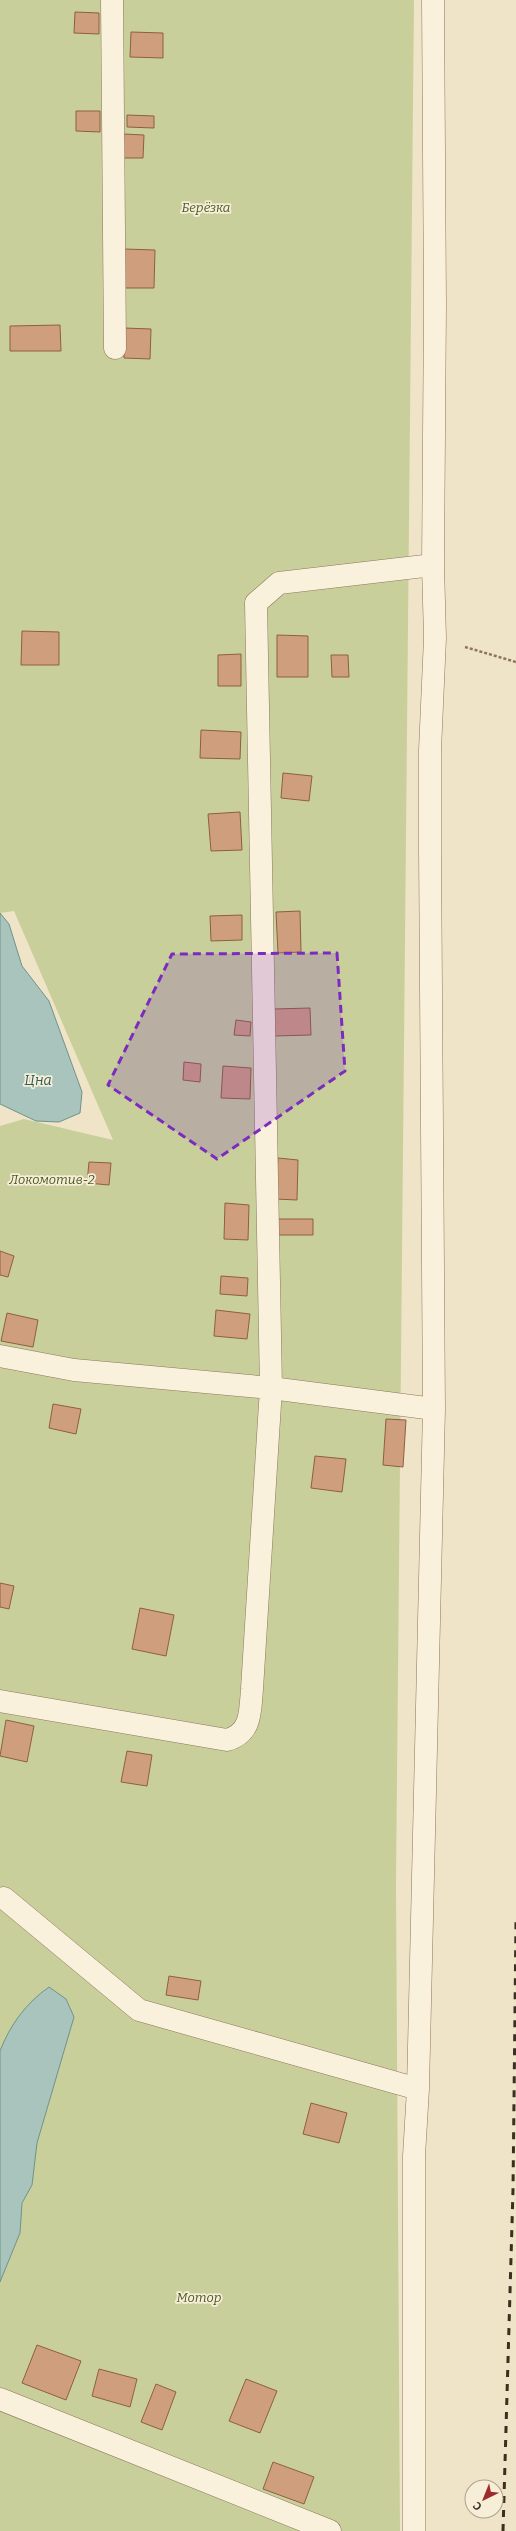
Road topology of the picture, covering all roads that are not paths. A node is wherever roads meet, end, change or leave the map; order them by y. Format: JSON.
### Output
{"nodes":[{"id":1,"x":112,"y":0,"type":"edge"},
{"id":2,"x":433,"y":0,"type":"edge"},
{"id":3,"x":114,"y":348,"type":"dead end"},
{"id":4,"x":433,"y":566,"type":"junction"},
{"id":5,"x":0,"y":1356,"type":"edge"},
{"id":6,"x":271,"y":1388,"type":"junction"},
{"id":7,"x":434,"y":1409,"type":"junction"},
{"id":8,"x":0,"y":1701,"type":"edge"},
{"id":9,"x":4,"y":1898,"type":"dead end"},
{"id":10,"x":418,"y":2089,"type":"junction"},
{"id":11,"x":0,"y":2399,"type":"edge"},
{"id":12,"x":330,"y":2531,"type":"edge"},
{"id":13,"x":414,"y":2531,"type":"edge"}],
"edges":[{"from":1,"to":3,"type":"street"},
{"from":2,"to":4,"type":"street"},
{"from":4,"to":6,"type":"street"},
{"from":4,"to":7,"type":"street"},
{"from":5,"to":6,"type":"street"},
{"from":6,"to":7,"type":"street"},
{"from":6,"to":8,"type":"street"},
{"from":7,"to":10,"type":"street"},
{"from":9,"to":10,"type":"street"},
{"from":10,"to":13,"type":"street"},
{"from":11,"to":12,"type":"street"}]}
